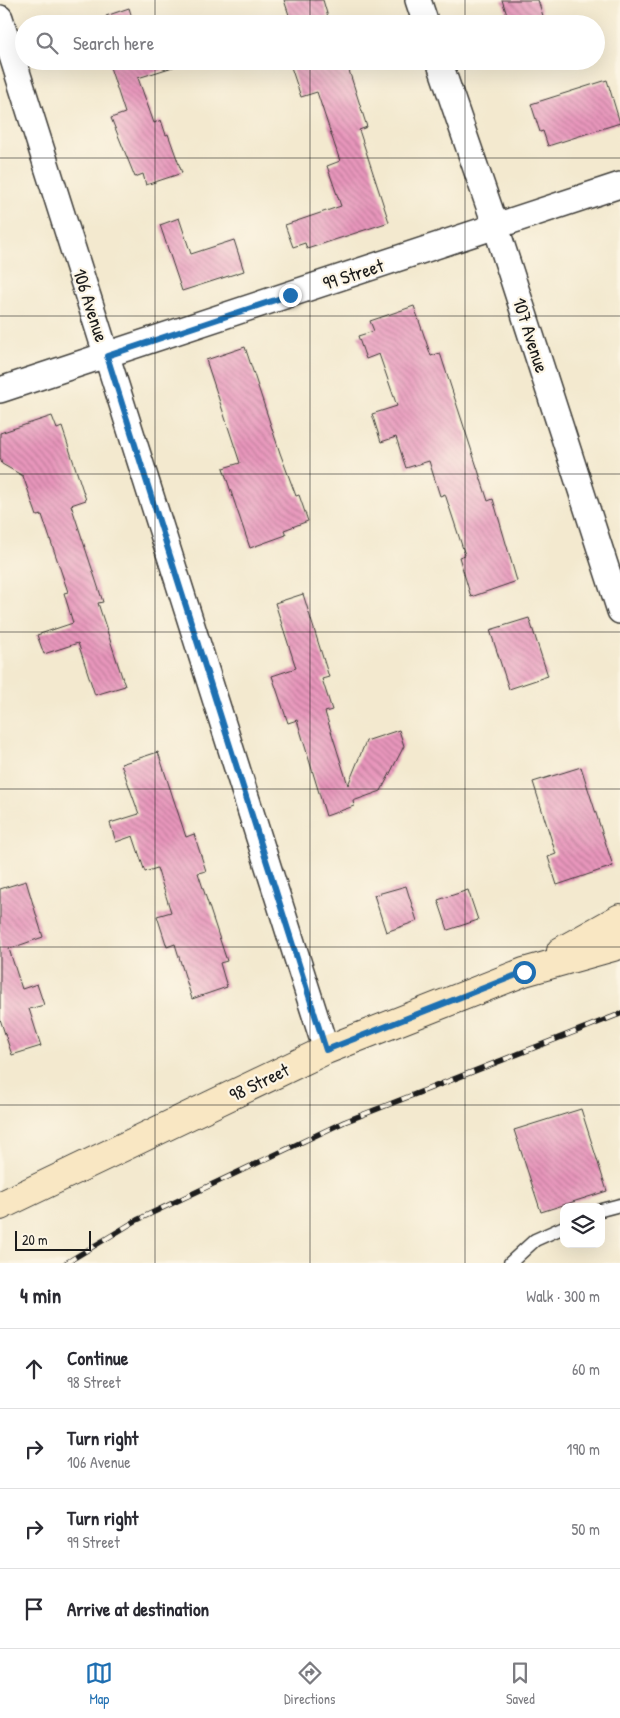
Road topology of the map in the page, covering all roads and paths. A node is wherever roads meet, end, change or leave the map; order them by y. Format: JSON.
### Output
{"nodes":[{"id":1,"x":418,"y":0,"type":"edge"},
{"id":2,"x":423,"y":15,"type":"edge"},
{"id":3,"x":0,"y":18,"type":"edge"},
{"id":4,"x":15,"y":65,"type":"edge"},
{"id":5,"x":16,"y":70,"type":"edge"},
{"id":6,"x":442,"y":70,"type":"edge"},
{"id":7,"x":620,"y":185,"type":"edge"},
{"id":8,"x":496,"y":227,"type":"junction"},
{"id":9,"x":107,"y":356,"type":"junction"},
{"id":10,"x":0,"y":390,"type":"edge"},
{"id":11,"x":620,"y":611,"type":"edge"},
{"id":12,"x":620,"y":918,"type":"edge"},
{"id":13,"x":620,"y":946,"type":"edge"},
{"id":14,"x":524,"y":972,"type":"junction"},
{"id":15,"x":326,"y":1050,"type":"junction"},
{"id":16,"x":620,"y":1205,"type":"edge"},
{"id":17,"x":0,"y":1206,"type":"edge"},
{"id":18,"x":605,"y":1209,"type":"edge"},
{"id":19,"x":560,"y":1229,"type":"edge"},
{"id":20,"x":516,"y":1260,"type":"edge"}],
"edges":[{"from":1,"to":2,"type":"street"},
{"from":3,"to":4,"type":"street","name":"106 Avenue"},
{"from":5,"to":9,"type":"street","name":"106 Avenue"},
{"from":6,"to":8,"type":"street","name":"107 Avenue"},
{"from":7,"to":8,"type":"street","name":"99 Street"},
{"from":8,"to":9,"type":"street","name":"99 Street"},
{"from":8,"to":11,"type":"street","name":"107 Avenue"},
{"from":9,"to":10,"type":"street","name":"99 Street"},
{"from":9,"to":15,"type":"street","name":"106 Avenue"},
{"from":12,"to":14,"type":"main road","name":"98 Street"},
{"from":13,"to":14,"type":"main road","name":"98 Street"},
{"from":14,"to":15,"type":"main road","name":"98 Street"},
{"from":15,"to":17,"type":"main road","name":"98 Street"},
{"from":16,"to":18,"type":"lane"},
{"from":19,"to":20,"type":"lane"}]}
